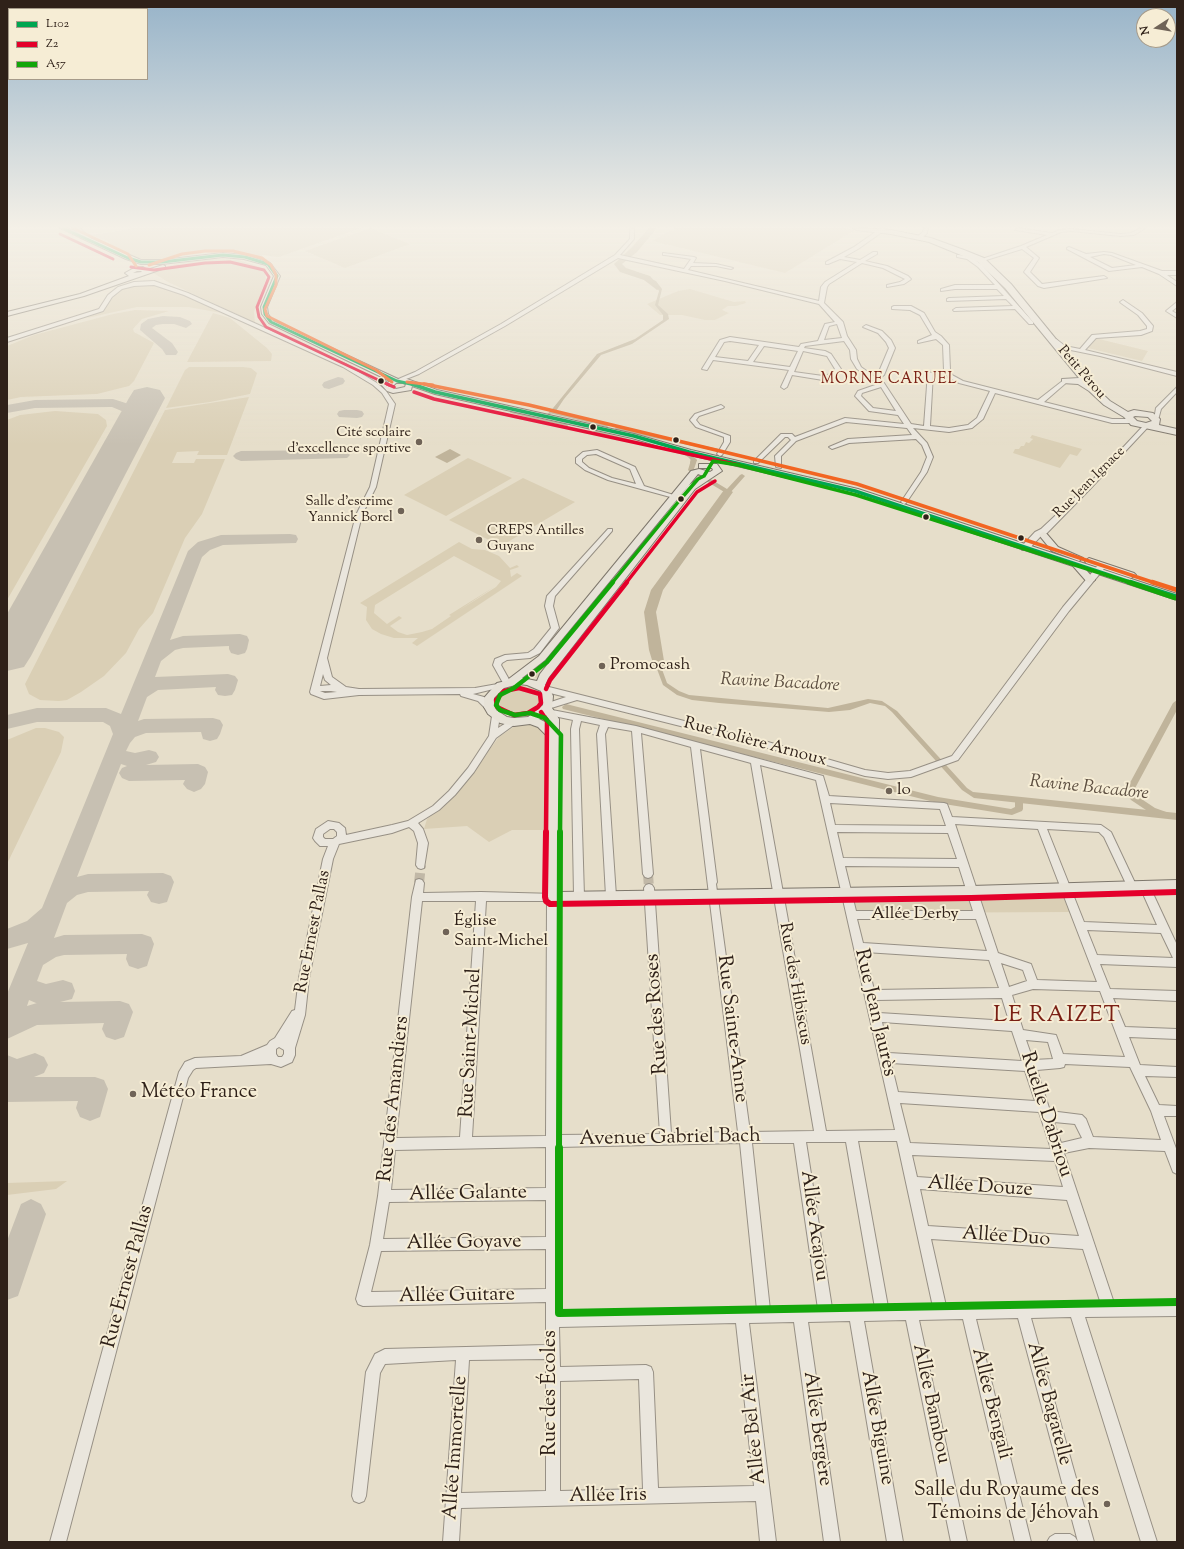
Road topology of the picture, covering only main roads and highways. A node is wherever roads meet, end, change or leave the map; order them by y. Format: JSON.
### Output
{"nodes":[{"id":1,"x":55,"y":300,"type":"edge"},
{"id":2,"x":60,"y":300,"type":"edge"},
{"id":3,"x":261,"y":300,"type":"edge"},
{"id":4,"x":267,"y":300,"type":"edge"},
{"id":5,"x":1016,"y":300,"type":"edge"},
{"id":6,"x":1019,"y":304,"type":"junction"},
{"id":7,"x":7,"y":313,"type":"edge"},
{"id":8,"x":1061,"y":347,"type":"junction"},
{"id":9,"x":1076,"y":370,"type":"junction"},
{"id":10,"x":398,"y":381,"type":"junction"},
{"id":11,"x":408,"y":385,"type":"junction"},
{"id":12,"x":388,"y":386,"type":"junction"},
{"id":13,"x":1108,"y":403,"type":"junction"},
{"id":14,"x":1134,"y":417,"type":"junction"},
{"id":15,"x":1153,"y":423,"type":"junction"},
{"id":16,"x":1177,"y":428,"type":"edge"},
{"id":17,"x":1177,"y":432,"type":"edge"},
{"id":18,"x":634,"y":436,"type":"junction"},
{"id":19,"x":720,"y":452,"type":"junction"},
{"id":20,"x":738,"y":460,"type":"junction"},
{"id":21,"x":752,"y":463,"type":"junction"},
{"id":22,"x":700,"y":467,"type":"junction"},
{"id":23,"x":727,"y":469,"type":"junction"},
{"id":24,"x":710,"y":476,"type":"junction"},
{"id":25,"x":1043,"y":533,"type":"road end"},
{"id":26,"x":1031,"y":546,"type":"junction"},
{"id":27,"x":1077,"y":561,"type":"junction"},
{"id":28,"x":1100,"y":568,"type":"junction"},
{"id":29,"x":1090,"y":580,"type":"road end"},
{"id":30,"x":1177,"y":591,"type":"edge"},
{"id":31,"x":1177,"y":597,"type":"edge"},
{"id":32,"x":506,"y":683,"type":"junction"},
{"id":33,"x":543,"y":687,"type":"junction"},
{"id":34,"x":549,"y":709,"type":"junction"},
{"id":35,"x":530,"y":720,"type":"junction"},
{"id":36,"x":554,"y":736,"type":"junction"},
{"id":37,"x":1177,"y":884,"type":"edge"}],
"edges":[{"from":1,"to":7,"type":"main road"},
{"from":2,"to":7,"type":"main road"},
{"from":3,"to":12,"type":"main road"},
{"from":4,"to":10,"type":"main road"},
{"from":5,"to":6,"type":"highway","name":"Petit Pérou"},
{"from":6,"to":8,"type":"highway","name":"Petit Pérou"},
{"from":6,"to":8,"type":"highway","name":"Petit Pérou"},
{"from":8,"to":9,"type":"highway","name":"Petit Pérou"},
{"from":8,"to":14,"type":"highway","name":"Petit Pérou"},
{"from":9,"to":13,"type":"highway","name":"Petit Pérou"},
{"from":9,"to":13,"type":"highway"},
{"from":10,"to":11,"type":"main road"},
{"from":10,"to":12,"type":"main road"},
{"from":11,"to":12,"type":"main road"},
{"from":11,"to":18,"type":"main road"},
{"from":13,"to":14,"type":"highway","name":"Petit Pérou"},
{"from":14,"to":15,"type":"highway"},
{"from":15,"to":16,"type":"highway"},
{"from":15,"to":17,"type":"highway"},
{"from":18,"to":19,"type":"main road"},
{"from":18,"to":22,"type":"main road"},
{"from":19,"to":20,"type":"main road"},
{"from":19,"to":22,"type":"main road"},
{"from":20,"to":21,"type":"main road"},
{"from":20,"to":22,"type":"main road"},
{"from":20,"to":23,"type":"main road"},
{"from":21,"to":23,"type":"main road"},
{"from":21,"to":26,"type":"main road"},
{"from":21,"to":26,"type":"main road"},
{"from":22,"to":24,"type":"main road"},
{"from":22,"to":32,"type":"main road"},
{"from":23,"to":24,"type":"main road"},
{"from":24,"to":33,"type":"main road"},
{"from":25,"to":27,"type":"main road"},
{"from":26,"to":27,"type":"main road"},
{"from":27,"to":28,"type":"main road"},
{"from":27,"to":29,"type":"main road"},
{"from":28,"to":30,"type":"main road"},
{"from":28,"to":31,"type":"main road"},
{"from":32,"to":33,"type":"main road"},
{"from":32,"to":35,"type":"main road"},
{"from":33,"to":34,"type":"main road"},
{"from":34,"to":35,"type":"main road"},
{"from":34,"to":36,"type":"main road","name":"Rue des Écoles"},
{"from":35,"to":36,"type":"main road"},
{"from":36,"to":37,"type":"main road","name":"Rue des Écoles"}]}
